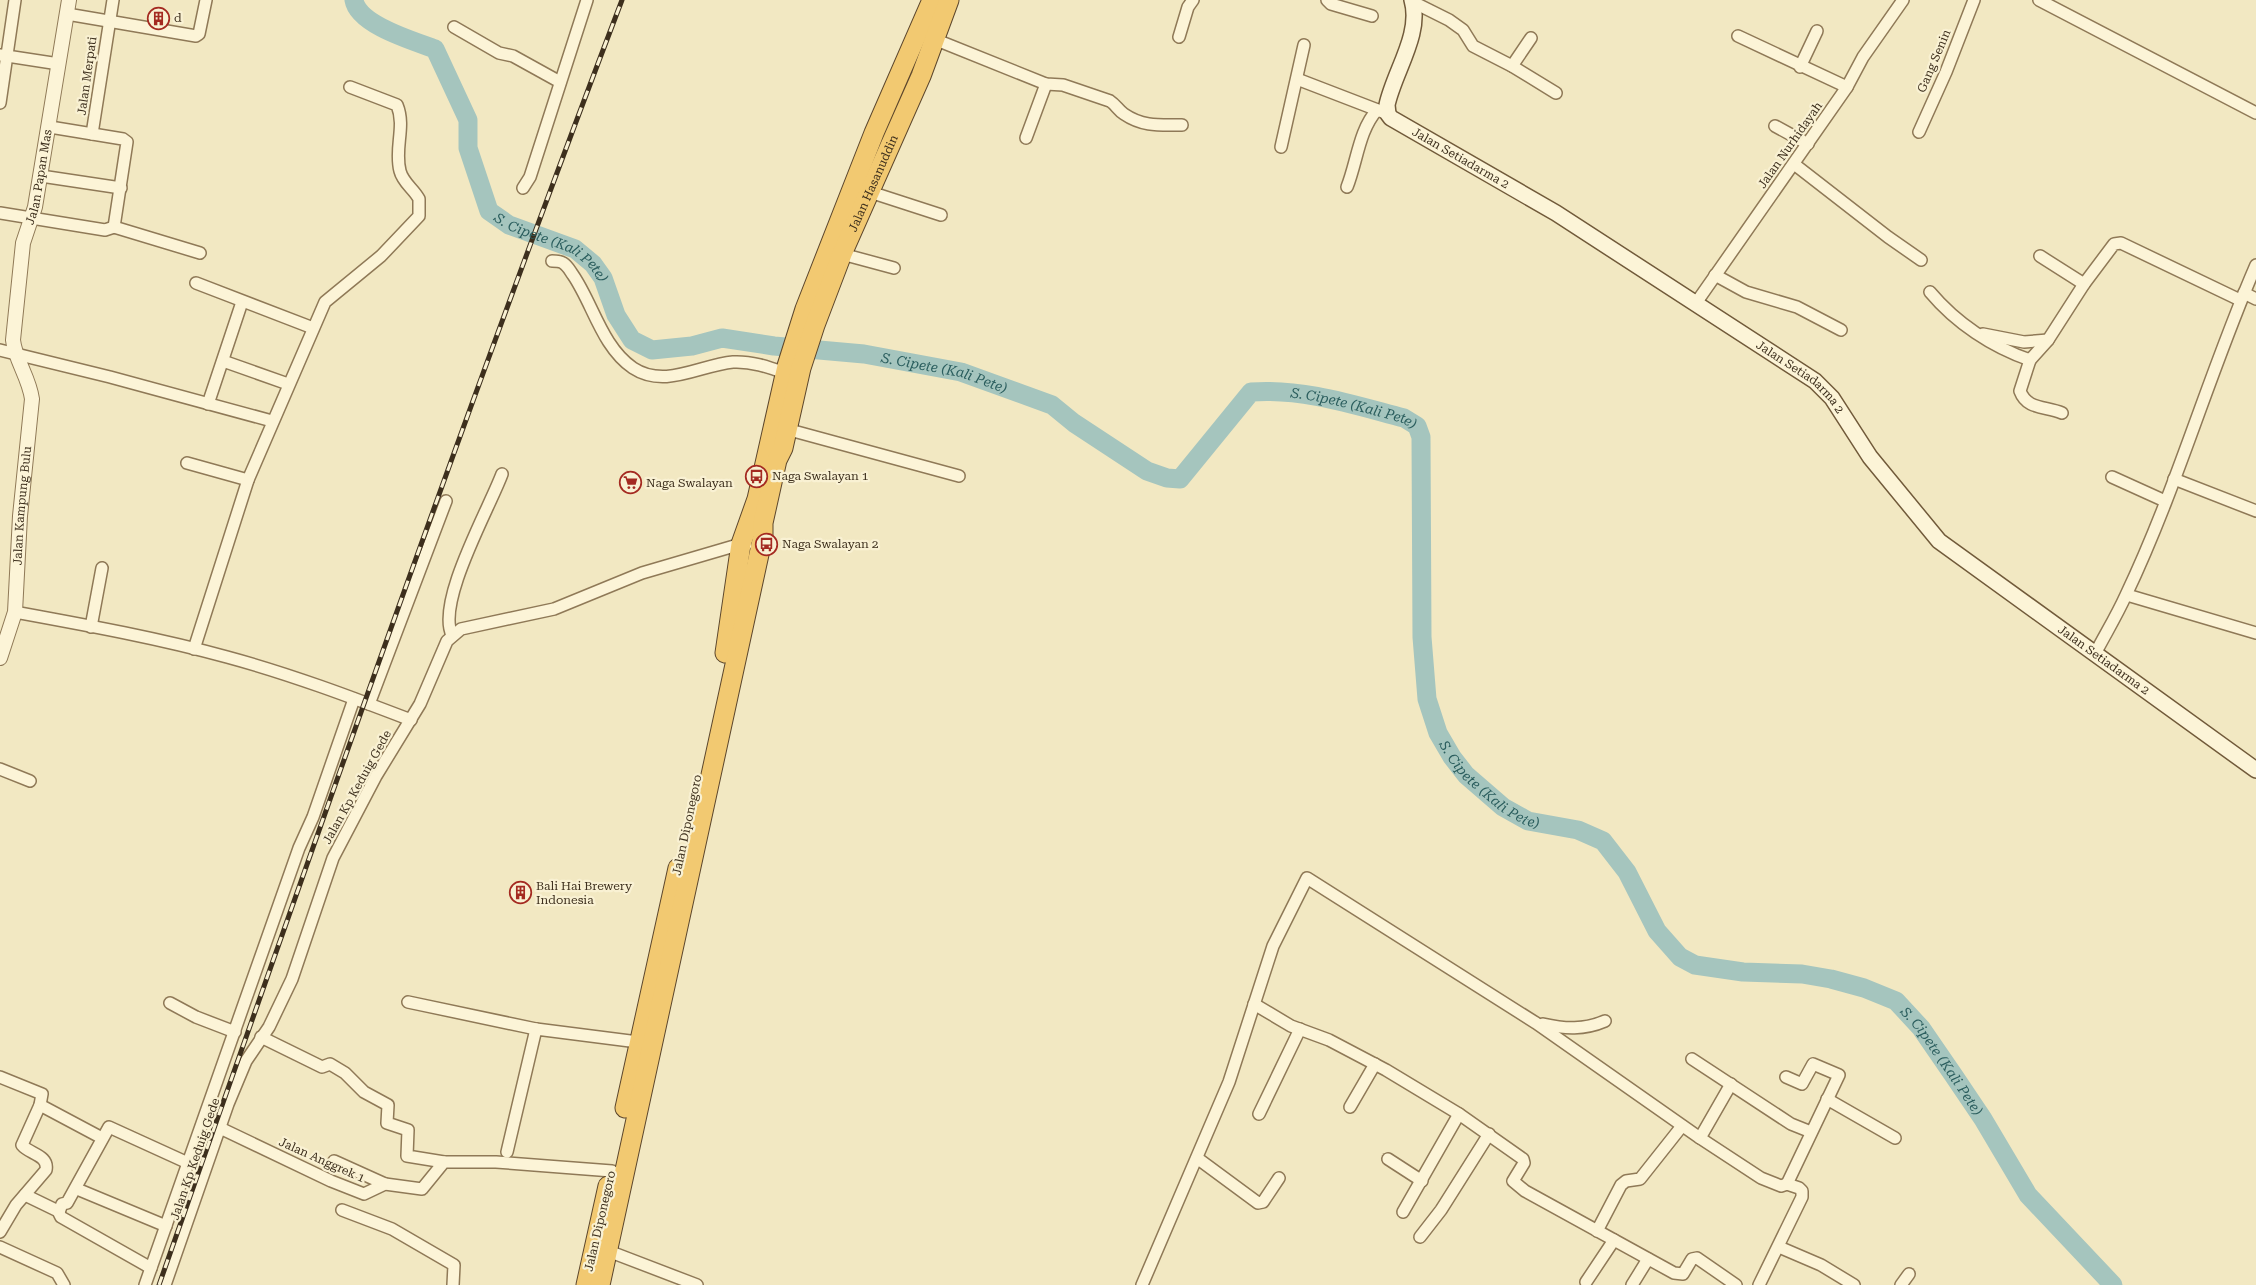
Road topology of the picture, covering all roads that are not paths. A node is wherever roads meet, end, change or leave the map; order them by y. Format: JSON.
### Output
{"nodes":[{"id":1,"x":15,"y":0,"type":"edge"},
{"id":2,"x":69,"y":0,"type":"edge"},
{"id":3,"x":113,"y":0,"type":"edge"},
{"id":4,"x":206,"y":0,"type":"edge"},
{"id":5,"x":588,"y":0,"type":"edge"},
{"id":6,"x":932,"y":0,"type":"edge"},
{"id":7,"x":950,"y":0,"type":"edge"},
{"id":8,"x":1193,"y":0,"type":"edge"},
{"id":9,"x":1327,"y":0,"type":"edge"},
{"id":10,"x":1903,"y":0,"type":"edge"},
{"id":11,"x":1974,"y":0,"type":"edge"},
{"id":12,"x":2039,"y":0,"type":"edge"},
{"id":13,"x":1413,"y":1,"type":"edge"},
{"id":14,"x":67,"y":14,"type":"junction"},
{"id":15,"x":1372,"y":16,"type":"dead end"},
{"id":16,"x":109,"y":23,"type":"junction"},
{"id":17,"x":454,"y":27,"type":"dead end"},
{"id":18,"x":1817,"y":31,"type":"dead end"},
{"id":19,"x":1738,"y":36,"type":"dead end"},
{"id":20,"x":1179,"y":37,"type":"dead end"},
{"id":21,"x":1531,"y":38,"type":"dead end"},
{"id":22,"x":934,"y":39,"type":"junction"},
{"id":23,"x":1304,"y":46,"type":"dead end"},
{"id":24,"x":4,"y":55,"type":"edge"},
{"id":25,"x":59,"y":64,"type":"junction"},
{"id":26,"x":1512,"y":66,"type":"junction"},
{"id":27,"x":1800,"y":67,"type":"junction"},
{"id":28,"x":1298,"y":79,"type":"junction"},
{"id":29,"x":560,"y":82,"type":"junction"},
{"id":30,"x":1046,"y":84,"type":"junction"},
{"id":31,"x":350,"y":87,"type":"dead end"},
{"id":32,"x":1847,"y":87,"type":"junction"},
{"id":33,"x":1556,"y":93,"type":"dead end"},
{"id":34,"x":0,"y":103,"type":"edge"},
{"id":35,"x":1382,"y":112,"type":"junction"},
{"id":36,"x":2256,"y":113,"type":"edge"},
{"id":37,"x":1182,"y":125,"type":"dead end"},
{"id":38,"x":1776,"y":126,"type":"dead end"},
{"id":39,"x":50,"y":127,"type":"junction"},
{"id":40,"x":1919,"y":132,"type":"dead end"},
{"id":41,"x":92,"y":134,"type":"junction"},
{"id":42,"x":1026,"y":138,"type":"dead end"},
{"id":43,"x":1808,"y":144,"type":"junction"},
{"id":44,"x":1281,"y":147,"type":"dead end"},
{"id":45,"x":1794,"y":164,"type":"junction"},
{"id":46,"x":41,"y":176,"type":"junction"},
{"id":47,"x":1347,"y":187,"type":"dead end"},
{"id":48,"x":121,"y":188,"type":"junction"},
{"id":49,"x":523,"y":188,"type":"dead end"},
{"id":50,"x":870,"y":192,"type":"junction"},
{"id":51,"x":0,"y":213,"type":"edge"},
{"id":52,"x":941,"y":215,"type":"dead end"},
{"id":53,"x":32,"y":218,"type":"junction"},
{"id":54,"x":114,"y":227,"type":"junction"},
{"id":55,"x":200,"y":253,"type":"dead end"},
{"id":56,"x":842,"y":254,"type":"junction"},
{"id":57,"x":2040,"y":256,"type":"dead end"},
{"id":58,"x":1921,"y":260,"type":"dead end"},
{"id":59,"x":552,"y":261,"type":"dead end"},
{"id":60,"x":2256,"y":265,"type":"edge"},
{"id":61,"x":894,"y":268,"type":"dead end"},
{"id":62,"x":1716,"y":275,"type":"junction"},
{"id":63,"x":196,"y":284,"type":"dead end"},
{"id":64,"x":2084,"y":284,"type":"junction"},
{"id":65,"x":1930,"y":292,"type":"dead end"},
{"id":66,"x":2242,"y":297,"type":"junction"},
{"id":67,"x":2256,"y":298,"type":"edge"},
{"id":68,"x":242,"y":302,"type":"junction"},
{"id":69,"x":1696,"y":304,"type":"junction"},
{"id":70,"x":810,"y":317,"type":"junction"},
{"id":71,"x":313,"y":328,"type":"junction"},
{"id":72,"x":1841,"y":330,"type":"dead end"},
{"id":73,"x":1978,"y":334,"type":"junction"},
{"id":74,"x":2048,"y":340,"type":"junction"},
{"id":75,"x":0,"y":350,"type":"edge"},
{"id":76,"x":16,"y":354,"type":"junction"},
{"id":77,"x":2030,"y":360,"type":"junction"},
{"id":78,"x":223,"y":361,"type":"junction"},
{"id":79,"x":791,"y":369,"type":"junction"},
{"id":80,"x":288,"y":384,"type":"junction"},
{"id":81,"x":208,"y":404,"type":"junction"},
{"id":82,"x":2062,"y":413,"type":"dead end"},
{"id":83,"x":272,"y":422,"type":"junction"},
{"id":84,"x":779,"y":428,"type":"junction"},
{"id":85,"x":187,"y":463,"type":"dead end"},
{"id":86,"x":502,"y":474,"type":"dead end"},
{"id":87,"x":959,"y":476,"type":"dead end"},
{"id":88,"x":2112,"y":476,"type":"dead end"},
{"id":89,"x":2174,"y":479,"type":"junction"},
{"id":90,"x":248,"y":480,"type":"junction"},
{"id":91,"x":2166,"y":500,"type":"junction"},
{"id":92,"x":446,"y":501,"type":"dead end"},
{"id":93,"x":2256,"y":510,"type":"edge"},
{"id":94,"x":741,"y":544,"type":"junction"},
{"id":95,"x":760,"y":548,"type":"junction"},
{"id":96,"x":102,"y":568,"type":"dead end"},
{"id":97,"x":2127,"y":595,"type":"junction"},
{"id":98,"x":15,"y":612,"type":"junction"},
{"id":99,"x":91,"y":627,"type":"junction"},
{"id":100,"x":2256,"y":633,"type":"edge"},
{"id":101,"x":452,"y":635,"type":"junction"},
{"id":102,"x":194,"y":649,"type":"junction"},
{"id":103,"x":2096,"y":652,"type":"junction"},
{"id":104,"x":0,"y":658,"type":"edge"},
{"id":105,"x":354,"y":699,"type":"junction"},
{"id":106,"x":369,"y":704,"type":"junction"},
{"id":107,"x":411,"y":720,"type":"junction"},
{"id":108,"x":0,"y":769,"type":"edge"},
{"id":109,"x":2256,"y":770,"type":"edge"},
{"id":110,"x":30,"y":781,"type":"dead end"},
{"id":111,"x":408,"y":1002,"type":"dead end"},
{"id":112,"x":170,"y":1003,"type":"dead end"},
{"id":113,"x":1254,"y":1004,"type":"junction"},
{"id":114,"x":1605,"y":1021,"type":"dead end"},
{"id":115,"x":1536,"y":1023,"type":"junction"},
{"id":116,"x":536,"y":1029,"type":"junction"},
{"id":117,"x":1300,"y":1030,"type":"junction"},
{"id":118,"x":235,"y":1032,"type":"junction"},
{"id":119,"x":261,"y":1037,"type":"junction"},
{"id":120,"x":638,"y":1042,"type":"junction"},
{"id":121,"x":1692,"y":1059,"type":"dead end"},
{"id":122,"x":1375,"y":1064,"type":"junction"},
{"id":123,"x":0,"y":1077,"type":"edge"},
{"id":124,"x":1786,"y":1078,"type":"dead end"},
{"id":125,"x":1731,"y":1084,"type":"junction"},
{"id":126,"x":1827,"y":1099,"type":"junction"},
{"id":127,"x":40,"y":1105,"type":"junction"},
{"id":128,"x":1350,"y":1108,"type":"dead end"},
{"id":129,"x":1260,"y":1114,"type":"dead end"},
{"id":130,"x":1459,"y":1114,"type":"junction"},
{"id":131,"x":1682,"y":1126,"type":"junction"},
{"id":132,"x":220,"y":1128,"type":"junction"},
{"id":133,"x":1811,"y":1132,"type":"junction"},
{"id":134,"x":1489,"y":1134,"type":"junction"},
{"id":135,"x":102,"y":1138,"type":"junction"},
{"id":136,"x":1700,"y":1138,"type":"junction"},
{"id":137,"x":1895,"y":1138,"type":"dead end"},
{"id":138,"x":507,"y":1152,"type":"dead end"},
{"id":139,"x":1196,"y":1158,"type":"junction"},
{"id":140,"x":1388,"y":1159,"type":"dead end"},
{"id":141,"x":334,"y":1161,"type":"dead end"},
{"id":142,"x":444,"y":1162,"type":"junction"},
{"id":143,"x":188,"y":1163,"type":"junction"},
{"id":144,"x":612,"y":1171,"type":"junction"},
{"id":145,"x":1279,"y":1178,"type":"dead end"},
{"id":146,"x":1422,"y":1181,"type":"junction"},
{"id":147,"x":386,"y":1184,"type":"junction"},
{"id":148,"x":1787,"y":1184,"type":"junction"},
{"id":149,"x":76,"y":1189,"type":"junction"},
{"id":150,"x":25,"y":1195,"type":"junction"},
{"id":151,"x":342,"y":1210,"type":"dead end"},
{"id":152,"x":60,"y":1212,"type":"junction"},
{"id":153,"x":1403,"y":1212,"type":"dead end"},
{"id":154,"x":166,"y":1226,"type":"junction"},
{"id":155,"x":1597,"y":1231,"type":"junction"},
{"id":156,"x":0,"y":1232,"type":"edge"},
{"id":157,"x":1420,"y":1237,"type":"dead end"},
{"id":158,"x":1614,"y":1240,"type":"junction"},
{"id":159,"x":0,"y":1247,"type":"edge"},
{"id":160,"x":1779,"y":1247,"type":"junction"},
{"id":161,"x":601,"y":1248,"type":"junction"},
{"id":162,"x":1648,"y":1259,"type":"junction"},
{"id":163,"x":151,"y":1268,"type":"junction"},
{"id":164,"x":1909,"y":1274,"type":"dead end"},
{"id":165,"x":1586,"y":1282,"type":"dead end"},
{"id":166,"x":64,"y":1285,"type":"edge"},
{"id":167,"x":145,"y":1285,"type":"edge"},
{"id":168,"x":165,"y":1285,"type":"edge"},
{"id":169,"x":453,"y":1285,"type":"edge"},
{"id":170,"x":586,"y":1285,"type":"edge"},
{"id":171,"x":600,"y":1285,"type":"edge"},
{"id":172,"x":697,"y":1285,"type":"edge"},
{"id":173,"x":1142,"y":1285,"type":"edge"},
{"id":174,"x":1632,"y":1285,"type":"edge"},
{"id":175,"x":1736,"y":1285,"type":"edge"},
{"id":176,"x":1759,"y":1285,"type":"edge"},
{"id":177,"x":1854,"y":1285,"type":"edge"},
{"id":178,"x":1901,"y":1285,"type":"edge"}],
"edges":[{"from":1,"to":24,"type":"street"},
{"from":2,"to":14,"type":"street","name":"Jalan Papan Mas"},
{"from":3,"to":16,"type":"street","name":"Jalan Merpati"},
{"from":4,"to":16,"type":"street"},
{"from":5,"to":29,"type":"street"},
{"from":6,"to":70,"type":"highway","name":"Jalan Hasanuddin"},
{"from":7,"to":22,"type":"highway","name":"Jalan Hasanuddin"},
{"from":8,"to":20,"type":"street"},
{"from":9,"to":15,"type":"street"},
{"from":10,"to":32,"type":"street","name":"Jalan Nurhidayah"},
{"from":11,"to":40,"type":"street","name":"Gang Senin"},
{"from":12,"to":36,"type":"street"},
{"from":13,"to":26,"type":"street"},
{"from":13,"to":35,"type":"main road"},
{"from":14,"to":16,"type":"street"},
{"from":14,"to":25,"type":"street","name":"Jalan Papan Mas"},
{"from":16,"to":41,"type":"street","name":"Jalan Merpati"},
{"from":17,"to":29,"type":"street"},
{"from":18,"to":27,"type":"street"},
{"from":19,"to":27,"type":"street"},
{"from":21,"to":26,"type":"street"},
{"from":22,"to":30,"type":"street"},
{"from":22,"to":50,"type":"highway","name":"Jalan Hasanuddin"},
{"from":23,"to":28,"type":"street"},
{"from":24,"to":25,"type":"street"},
{"from":24,"to":34,"type":"street"},
{"from":25,"to":39,"type":"street","name":"Jalan Papan Mas"},
{"from":26,"to":33,"type":"street"},
{"from":27,"to":32,"type":"street"},
{"from":28,"to":35,"type":"street"},
{"from":28,"to":44,"type":"street"},
{"from":29,"to":49,"type":"street"},
{"from":30,"to":37,"type":"street"},
{"from":30,"to":42,"type":"street"},
{"from":31,"to":71,"type":"street"},
{"from":32,"to":43,"type":"street","name":"Jalan Nurhidayah"},
{"from":35,"to":47,"type":"street"},
{"from":35,"to":69,"type":"main road","name":"Jalan Setiadarma 2"},
{"from":38,"to":43,"type":"street"},
{"from":39,"to":41,"type":"street"},
{"from":39,"to":46,"type":"street","name":"Jalan Papan Mas"},
{"from":41,"to":48,"type":"street"},
{"from":43,"to":45,"type":"street","name":"Jalan Nurhidayah"},
{"from":45,"to":58,"type":"street"},
{"from":45,"to":62,"type":"street","name":"Jalan Nurhidayah"},
{"from":46,"to":48,"type":"street"},
{"from":46,"to":53,"type":"street","name":"Jalan Papan Mas"},
{"from":48,"to":54,"type":"street"},
{"from":50,"to":52,"type":"street"},
{"from":50,"to":56,"type":"highway","name":"Jalan Hasanuddin"},
{"from":51,"to":53,"type":"street"},
{"from":53,"to":54,"type":"street"},
{"from":53,"to":76,"type":"street","name":"Jalan Papan Mas"},
{"from":54,"to":55,"type":"street"},
{"from":56,"to":61,"type":"street"},
{"from":56,"to":70,"type":"highway","name":"Jalan Hasanuddin"},
{"from":57,"to":64,"type":"street"},
{"from":59,"to":79,"type":"street"},
{"from":60,"to":66,"type":"street"},
{"from":62,"to":69,"type":"street","name":"Jalan Nurhidayah"},
{"from":62,"to":72,"type":"street"},
{"from":63,"to":68,"type":"street"},
{"from":64,"to":66,"type":"street"},
{"from":64,"to":74,"type":"street"},
{"from":65,"to":73,"type":"street"},
{"from":66,"to":67,"type":"street"},
{"from":66,"to":89,"type":"street"},
{"from":68,"to":71,"type":"street"},
{"from":68,"to":78,"type":"street"},
{"from":69,"to":103,"type":"main road","name":"Jalan Setiadarma 2"},
{"from":70,"to":79,"type":"highway","name":"Jalan Hasanuddin"},
{"from":71,"to":80,"type":"street"},
{"from":73,"to":74,"type":"street"},
{"from":73,"to":77,"type":"street"},
{"from":74,"to":77,"type":"street"},
{"from":75,"to":76,"type":"street"},
{"from":76,"to":81,"type":"street"},
{"from":76,"to":98,"type":"street","name":"Jalan Kampung Bulu"},
{"from":77,"to":82,"type":"street"},
{"from":78,"to":80,"type":"street"},
{"from":78,"to":81,"type":"street"},
{"from":79,"to":84,"type":"highway","name":"Jalan Diponegoro"},
{"from":80,"to":83,"type":"street"},
{"from":81,"to":83,"type":"street"},
{"from":83,"to":90,"type":"street"},
{"from":84,"to":87,"type":"street"},
{"from":84,"to":94,"type":"highway","name":"Jalan Diponegoro"},
{"from":84,"to":95,"type":"highway","name":"Jalan Diponegoro"},
{"from":85,"to":90,"type":"street"},
{"from":86,"to":101,"type":"street"},
{"from":88,"to":91,"type":"street"},
{"from":89,"to":91,"type":"street"},
{"from":89,"to":93,"type":"street"},
{"from":90,"to":102,"type":"street"},
{"from":91,"to":97,"type":"street"},
{"from":92,"to":106,"type":"street"},
{"from":94,"to":95,"type":"street"},
{"from":94,"to":101,"type":"street"},
{"from":94,"to":120,"type":"highway","name":"Jalan Diponegoro"},
{"from":95,"to":161,"type":"highway","name":"Jalan Diponegoro"},
{"from":96,"to":99,"type":"street"},
{"from":97,"to":100,"type":"street"},
{"from":97,"to":103,"type":"street"},
{"from":98,"to":99,"type":"street"},
{"from":98,"to":104,"type":"street","name":"Jalan Kampung Bulu"},
{"from":99,"to":102,"type":"street"},
{"from":101,"to":107,"type":"street","name":"Jalan Kp Keduig Gede"},
{"from":102,"to":105,"type":"street"},
{"from":103,"to":109,"type":"main road","name":"Jalan Setiadarma 2"},
{"from":105,"to":106,"type":"street"},
{"from":105,"to":118,"type":"street"},
{"from":106,"to":107,"type":"street"},
{"from":107,"to":119,"type":"street","name":"Jalan Kp Keduig Gede"},
{"from":108,"to":110,"type":"street"},
{"from":111,"to":116,"type":"street"},
{"from":112,"to":118,"type":"street"},
{"from":113,"to":115,"type":"street"},
{"from":113,"to":117,"type":"street"},
{"from":113,"to":139,"type":"street"},
{"from":114,"to":115,"type":"street"},
{"from":115,"to":131,"type":"street"},
{"from":116,"to":120,"type":"street"},
{"from":116,"to":138,"type":"street"},
{"from":117,"to":122,"type":"street"},
{"from":117,"to":129,"type":"street"},
{"from":118,"to":143,"type":"street"},
{"from":119,"to":132,"type":"street","name":"Jalan Kp Keduig Gede"},
{"from":119,"to":142,"type":"street"},
{"from":120,"to":144,"type":"highway","name":"Jalan Diponegoro"},
{"from":121,"to":125,"type":"street"},
{"from":122,"to":128,"type":"street"},
{"from":122,"to":130,"type":"street"},
{"from":123,"to":127,"type":"street"},
{"from":124,"to":126,"type":"street"},
{"from":125,"to":133,"type":"street"},
{"from":125,"to":136,"type":"street"},
{"from":126,"to":133,"type":"street"},
{"from":126,"to":137,"type":"street"},
{"from":127,"to":135,"type":"street"},
{"from":127,"to":150,"type":"street"},
{"from":130,"to":134,"type":"street"},
{"from":130,"to":146,"type":"street"},
{"from":131,"to":136,"type":"street"},
{"from":131,"to":155,"type":"street"},
{"from":132,"to":147,"type":"street","name":"Jalan Anggrek 1"},
{"from":132,"to":168,"type":"street","name":"Jalan Kp Keduig Gede"},
{"from":133,"to":148,"type":"street"},
{"from":134,"to":155,"type":"street"},
{"from":134,"to":157,"type":"street"},
{"from":135,"to":143,"type":"street"},
{"from":135,"to":149,"type":"street"},
{"from":136,"to":148,"type":"street"},
{"from":139,"to":145,"type":"street"},
{"from":139,"to":173,"type":"street"},
{"from":140,"to":146,"type":"street"},
{"from":141,"to":147,"type":"street"},
{"from":142,"to":144,"type":"street"},
{"from":142,"to":147,"type":"street","name":"Jalan Anggrek 1"},
{"from":143,"to":154,"type":"street"},
{"from":144,"to":161,"type":"highway","name":"Jalan Diponegoro"},
{"from":146,"to":153,"type":"street"},
{"from":148,"to":160,"type":"street"},
{"from":149,"to":152,"type":"street"},
{"from":149,"to":154,"type":"street"},
{"from":150,"to":152,"type":"street"},
{"from":150,"to":156,"type":"street"},
{"from":151,"to":169,"type":"street"},
{"from":152,"to":163,"type":"street"},
{"from":154,"to":163,"type":"street"},
{"from":155,"to":158,"type":"street"},
{"from":158,"to":162,"type":"street"},
{"from":158,"to":165,"type":"street"},
{"from":159,"to":166,"type":"street"},
{"from":160,"to":176,"type":"street"},
{"from":160,"to":177,"type":"street"},
{"from":161,"to":170,"type":"highway","name":"Jalan Diponegoro"},
{"from":161,"to":171,"type":"highway","name":"Jalan Diponegoro"},
{"from":161,"to":172,"type":"street"},
{"from":162,"to":174,"type":"street"},
{"from":162,"to":175,"type":"street"},
{"from":163,"to":167,"type":"street"},
{"from":164,"to":178,"type":"street"}]}
